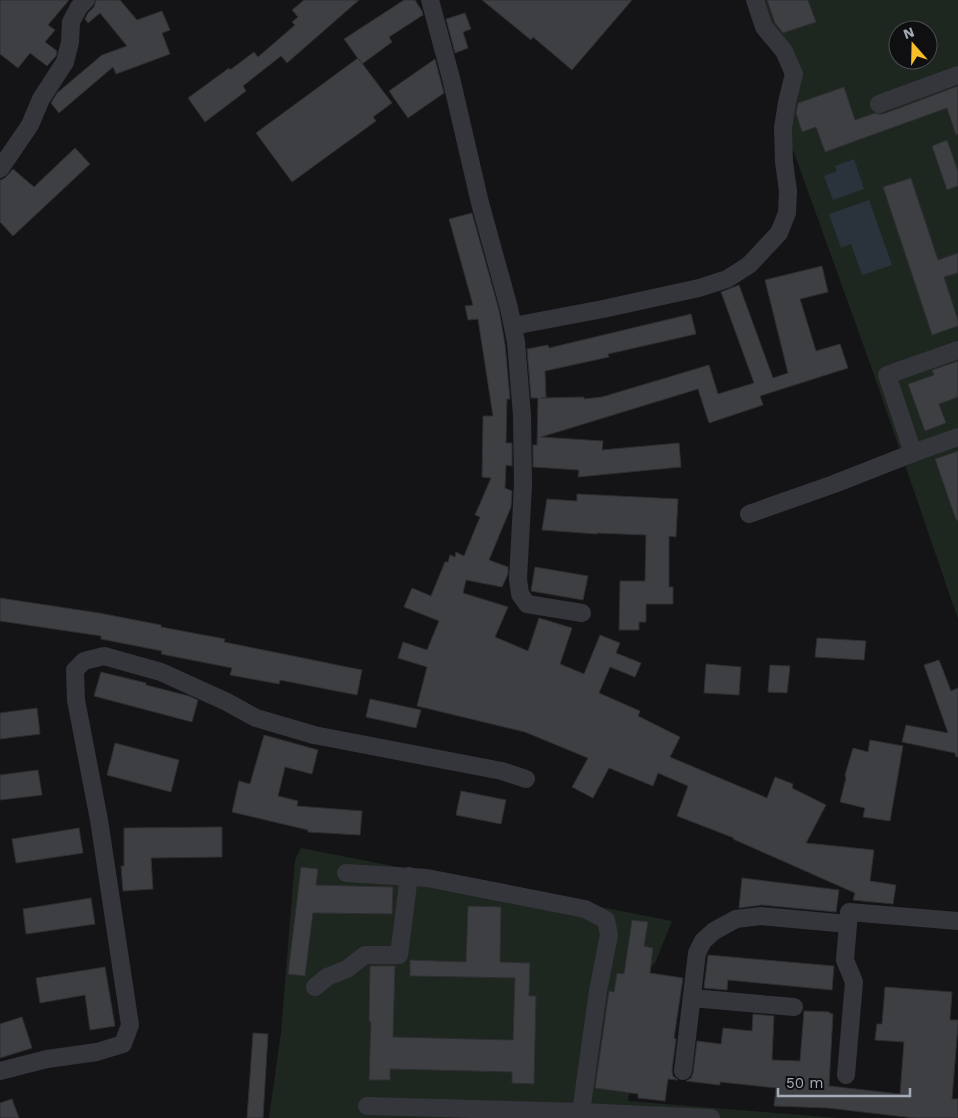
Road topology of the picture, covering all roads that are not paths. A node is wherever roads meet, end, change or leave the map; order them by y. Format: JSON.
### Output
{"nodes":[{"id":1,"x":86,"y":0,"type":"edge"},
{"id":2,"x":430,"y":0,"type":"edge"},
{"id":3,"x":755,"y":0,"type":"edge"},
{"id":4,"x":958,"y":75,"type":"edge"},
{"id":5,"x":879,"y":104,"type":"dead end"},
{"id":6,"x":0,"y":169,"type":"edge"},
{"id":7,"x":513,"y":326,"type":"junction"},
{"id":8,"x":958,"y":350,"type":"edge"},
{"id":9,"x":958,"y":437,"type":"edge"},
{"id":10,"x":912,"y":453,"type":"junction"},
{"id":11,"x":749,"y":514,"type":"dead end"},
{"id":12,"x":582,"y":613,"type":"dead end"},
{"id":13,"x":526,"y":780,"type":"dead end"},
{"id":14,"x":346,"y":873,"type":"dead end"},
{"id":15,"x":409,"y":876,"type":"junction"},
{"id":16,"x":958,"y":921,"type":"edge"},
{"id":17,"x":848,"y":924,"type":"junction"},
{"id":18,"x":314,"y":987,"type":"dead end"},
{"id":19,"x":692,"y":998,"type":"junction"},
{"id":20,"x":794,"y":1007,"type":"dead end"},
{"id":21,"x":0,"y":1071,"type":"edge"},
{"id":22,"x":682,"y":1071,"type":"dead end"},
{"id":23,"x":846,"y":1075,"type":"dead end"},
{"id":24,"x":367,"y":1106,"type":"dead end"},
{"id":25,"x":581,"y":1112,"type":"junction"},
{"id":26,"x":711,"y":1118,"type":"edge"}],
"edges":[{"from":1,"to":6,"type":"street"},
{"from":2,"to":7,"type":"street"},
{"from":3,"to":7,"type":"street"},
{"from":4,"to":5,"type":"street"},
{"from":7,"to":12,"type":"street"},
{"from":8,"to":10,"type":"street"},
{"from":9,"to":10,"type":"street"},
{"from":10,"to":11,"type":"street"},
{"from":13,"to":21,"type":"street"},
{"from":14,"to":15,"type":"street"},
{"from":15,"to":18,"type":"street"},
{"from":15,"to":25,"type":"street"},
{"from":16,"to":17,"type":"street"},
{"from":17,"to":19,"type":"street"},
{"from":17,"to":23,"type":"street"},
{"from":19,"to":20,"type":"street"},
{"from":19,"to":22,"type":"street"},
{"from":24,"to":25,"type":"street"},
{"from":25,"to":26,"type":"street"}]}
